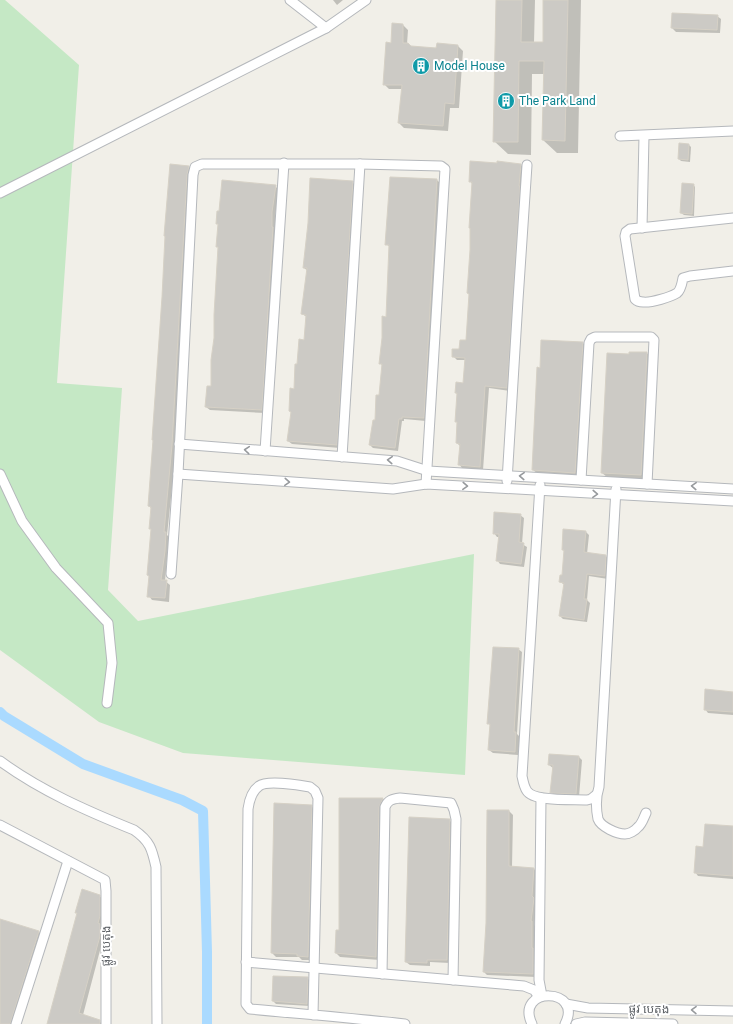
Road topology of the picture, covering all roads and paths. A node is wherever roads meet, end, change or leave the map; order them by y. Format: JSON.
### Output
{"nodes":[{"id":1,"x":290,"y":0,"type":"edge"},
{"id":2,"x":366,"y":0,"type":"edge"},
{"id":3,"x":326,"y":28,"type":"junction"},
{"id":4,"x":733,"y":131,"type":"edge"},
{"id":5,"x":620,"y":136,"type":"dead end"},
{"id":6,"x":644,"y":136,"type":"junction"},
{"id":7,"x":284,"y":163,"type":"junction"},
{"id":8,"x":360,"y":164,"type":"junction"},
{"id":9,"x":527,"y":165,"type":"dead end"},
{"id":10,"x":0,"y":193,"type":"edge"},
{"id":11,"x":733,"y":218,"type":"edge"},
{"id":12,"x":642,"y":228,"type":"junction"},
{"id":13,"x":733,"y":271,"type":"edge"},
{"id":14,"x":179,"y":444,"type":"junction"},
{"id":15,"x":265,"y":451,"type":"junction"},
{"id":16,"x":342,"y":457,"type":"junction"},
{"id":17,"x":428,"y":471,"type":"junction"},
{"id":18,"x":0,"y":474,"type":"edge"},
{"id":19,"x":178,"y":474,"type":"junction"},
{"id":20,"x":508,"y":475,"type":"junction"},
{"id":21,"x":540,"y":477,"type":"junction"},
{"id":22,"x":580,"y":480,"type":"junction"},
{"id":23,"x":616,"y":482,"type":"junction"},
{"id":24,"x":426,"y":484,"type":"junction"},
{"id":25,"x":647,"y":484,"type":"junction"},
{"id":26,"x":507,"y":489,"type":"junction"},
{"id":27,"x":733,"y":489,"type":"edge"},
{"id":28,"x":539,"y":490,"type":"junction"},
{"id":29,"x":615,"y":495,"type":"junction"},
{"id":30,"x":733,"y":501,"type":"edge"},
{"id":31,"x":171,"y":574,"type":"dead end"},
{"id":32,"x":107,"y":703,"type":"dead end"},
{"id":33,"x":0,"y":760,"type":"edge"},
{"id":34,"x":596,"y":795,"type":"junction"},
{"id":35,"x":541,"y":798,"type":"junction"},
{"id":36,"x":646,"y":813,"type":"dead end"},
{"id":37,"x":0,"y":825,"type":"edge"},
{"id":38,"x":68,"y":861,"type":"junction"},
{"id":39,"x":246,"y":962,"type":"junction"},
{"id":40,"x":314,"y":968,"type":"junction"},
{"id":41,"x":382,"y":974,"type":"junction"},
{"id":42,"x":453,"y":980,"type":"junction"},
{"id":43,"x":540,"y":996,"type":"junction"},
{"id":44,"x":566,"y":1004,"type":"junction"},
{"id":45,"x":733,"y":1011,"type":"edge"},
{"id":46,"x":313,"y":1015,"type":"junction"},
{"id":47,"x":104,"y":1021,"type":"edge"},
{"id":48,"x":386,"y":1023,"type":"edge"},
{"id":49,"x":16,"y":1024,"type":"edge"},
{"id":50,"x":157,"y":1024,"type":"edge"},
{"id":51,"x":405,"y":1024,"type":"edge"},
{"id":52,"x":532,"y":1024,"type":"edge"},
{"id":53,"x":565,"y":1024,"type":"edge"},
{"id":54,"x":576,"y":1024,"type":"edge"},
{"id":55,"x":673,"y":1024,"type":"edge"}],
"edges":[{"from":1,"to":3,"type":"street"},
{"from":2,"to":3,"type":"street"},
{"from":3,"to":10,"type":"street"},
{"from":4,"to":6,"type":"street"},
{"from":5,"to":6,"type":"street"},
{"from":6,"to":12,"type":"street"},
{"from":7,"to":8,"type":"street"},
{"from":7,"to":14,"type":"street"},
{"from":7,"to":15,"type":"street"},
{"from":8,"to":16,"type":"street"},
{"from":8,"to":17,"type":"street"},
{"from":9,"to":20,"type":"street"},
{"from":11,"to":12,"type":"street"},
{"from":12,"to":13,"type":"street"},
{"from":15,"to":14,"type":"street","one_way":true},
{"from":14,"to":19,"type":"street"},
{"from":15,"to":16,"type":"street"},
{"from":17,"to":16,"type":"street","one_way":true},
{"from":17,"to":20,"type":"street"},
{"from":17,"to":24,"type":"street"},
{"from":18,"to":32,"type":"street"},
{"from":19,"to":24,"type":"street","one_way":true},
{"from":19,"to":31,"type":"street"},
{"from":21,"to":20,"type":"street","one_way":true},
{"from":20,"to":26,"type":"street"},
{"from":21,"to":22,"type":"street"},
{"from":21,"to":28,"type":"street"},
{"from":22,"to":23,"type":"street"},
{"from":22,"to":25,"type":"street"},
{"from":23,"to":25,"type":"street"},
{"from":23,"to":29,"type":"street"},
{"from":24,"to":26,"type":"street","one_way":true},
{"from":27,"to":25,"type":"street","one_way":true},
{"from":26,"to":28,"type":"street"},
{"from":28,"to":29,"type":"street","one_way":true},
{"from":28,"to":35,"type":"street"},
{"from":29,"to":30,"type":"street"},
{"from":29,"to":34,"type":"street"},
{"from":33,"to":50,"type":"street"},
{"from":34,"to":35,"type":"street"},
{"from":34,"to":36,"type":"street"},
{"from":35,"to":43,"type":"street"},
{"from":37,"to":38,"type":"street"},
{"from":38,"to":47,"type":"street","name":"ផ្លូវ បេតុង"},
{"from":38,"to":49,"type":"street"},
{"from":39,"to":40,"type":"street"},
{"from":39,"to":40,"type":"street"},
{"from":39,"to":46,"type":"street"},
{"from":40,"to":41,"type":"street"},
{"from":40,"to":46,"type":"street"},
{"from":41,"to":42,"type":"street"},
{"from":41,"to":42,"type":"street"},
{"from":42,"to":43,"type":"street"},
{"from":43,"to":44,"type":"street","name":"ផ្លូវ បេតុង"},
{"from":43,"to":52,"type":"street"},
{"from":45,"to":44,"type":"street","name":"ផ្លូវ បេតុង","one_way":true},
{"from":44,"to":53,"type":"street"},
{"from":46,"to":48,"type":"street"},
{"from":48,"to":51,"type":"street"},
{"from":54,"to":55,"type":"street","name":"ផ្លូវ បេតុង"}]}
